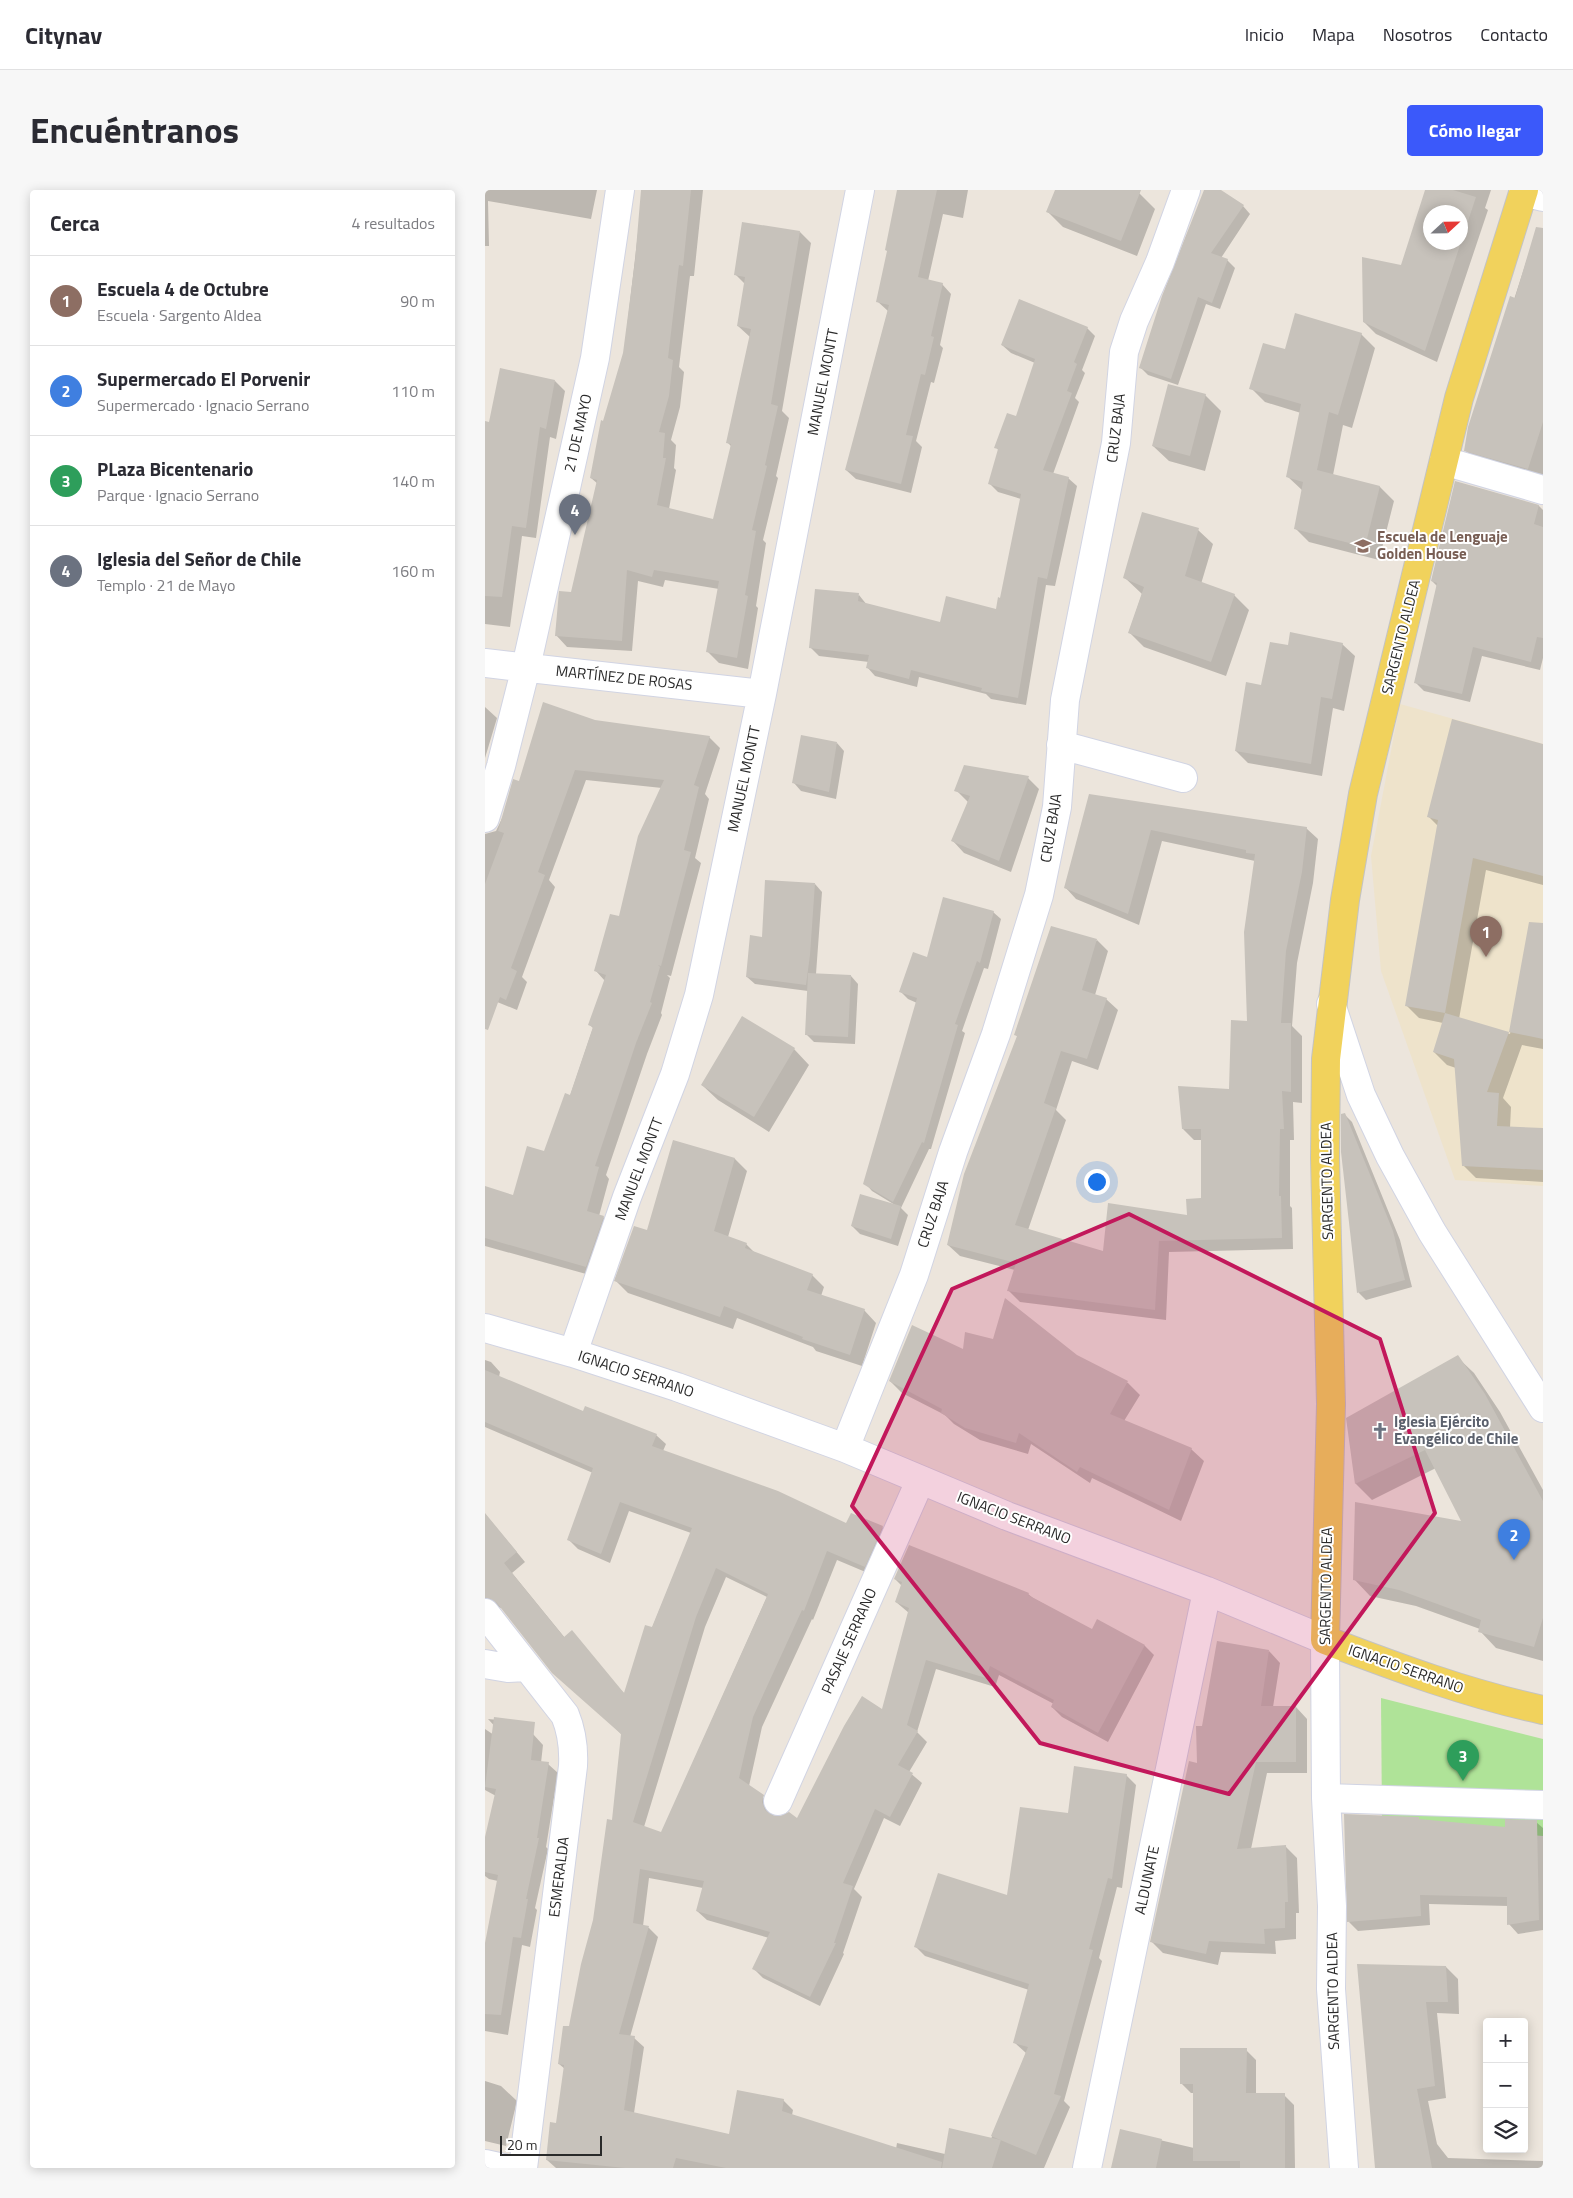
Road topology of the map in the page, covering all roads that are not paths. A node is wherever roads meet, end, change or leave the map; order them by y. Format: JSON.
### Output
{"nodes":[{"id":1,"x":620,"y":190,"type":"edge"},
{"id":2,"x":860,"y":190,"type":"edge"},
{"id":3,"x":1186,"y":190,"type":"edge"},
{"id":4,"x":1530,"y":193,"type":"edge"},
{"id":5,"x":1444,"y":461,"type":"junction"},
{"id":6,"x":1543,"y":490,"type":"edge"},
{"id":7,"x":485,"y":663,"type":"edge"},
{"id":8,"x":526,"y":667,"type":"junction"},
{"id":9,"x":762,"y":694,"type":"junction"},
{"id":10,"x":1061,"y":745,"type":"junction"},
{"id":11,"x":1183,"y":778,"type":"dead end"},
{"id":12,"x":485,"y":818,"type":"edge"},
{"id":13,"x":1331,"y":1004,"type":"junction"},
{"id":14,"x":485,"y":1328,"type":"edge"},
{"id":15,"x":573,"y":1353,"type":"junction"},
{"id":16,"x":1543,"y":1408,"type":"edge"},
{"id":17,"x":845,"y":1448,"type":"junction"},
{"id":18,"x":920,"y":1481,"type":"junction"},
{"id":19,"x":1207,"y":1591,"type":"junction"},
{"id":20,"x":485,"y":1613,"type":"edge"},
{"id":21,"x":1325,"y":1640,"type":"junction"},
{"id":22,"x":485,"y":1664,"type":"edge"},
{"id":23,"x":526,"y":1667,"type":"junction"},
{"id":24,"x":1543,"y":1710,"type":"edge"},
{"id":25,"x":1326,"y":1798,"type":"junction"},
{"id":26,"x":778,"y":1801,"type":"dead end"},
{"id":27,"x":1543,"y":1805,"type":"edge"},
{"id":28,"x":485,"y":2164,"type":"edge"},
{"id":29,"x":503,"y":2168,"type":"edge"},
{"id":30,"x":523,"y":2168,"type":"edge"},
{"id":31,"x":1087,"y":2168,"type":"edge"},
{"id":32,"x":1345,"y":2168,"type":"edge"}],
"edges":[{"from":1,"to":8,"type":"street","name":"21 DE MAYO"},
{"from":2,"to":9,"type":"street","name":"MANUEL MONTT"},
{"from":3,"to":10,"type":"street","name":"CRUZ BAJA"},
{"from":4,"to":5,"type":"main road","name":"SARGENTO ALDEA"},
{"from":5,"to":6,"type":"street"},
{"from":5,"to":13,"type":"main road","name":"SARGENTO ALDEA"},
{"from":7,"to":8,"type":"street","name":"MARTÍNEZ DE ROSAS"},
{"from":8,"to":9,"type":"street","name":"MARTÍNEZ DE ROSAS"},
{"from":8,"to":12,"type":"street","name":"21 DE MAYO"},
{"from":9,"to":15,"type":"street","name":"MANUEL MONTT"},
{"from":10,"to":11,"type":"street"},
{"from":10,"to":17,"type":"street","name":"CRUZ BAJA"},
{"from":13,"to":16,"type":"street","name":"SARGENTO ALDEA"},
{"from":13,"to":21,"type":"main road","name":"SARGENTO ALDEA"},
{"from":14,"to":15,"type":"street","name":"IGNACIO SERRANO"},
{"from":15,"to":17,"type":"street","name":"IGNACIO SERRANO"},
{"from":17,"to":18,"type":"street","name":"IGNACIO SERRANO"},
{"from":18,"to":19,"type":"street","name":"IGNACIO SERRANO"},
{"from":18,"to":26,"type":"street","name":"PASAJE SERRANO"},
{"from":19,"to":21,"type":"street","name":"IGNACIO SERRANO"},
{"from":19,"to":31,"type":"street","name":"ALDUNATE"},
{"from":20,"to":23,"type":"street","name":"ESMERALDA"},
{"from":21,"to":24,"type":"main road","name":"IGNACIO SERRANO"},
{"from":21,"to":25,"type":"street","name":"SARGENTO ALDEA"},
{"from":22,"to":23,"type":"street"},
{"from":23,"to":30,"type":"street","name":"ESMERALDA"},
{"from":25,"to":27,"type":"street"},
{"from":25,"to":32,"type":"street","name":"SARGENTO ALDEA"},
{"from":28,"to":29,"type":"street"}]}
